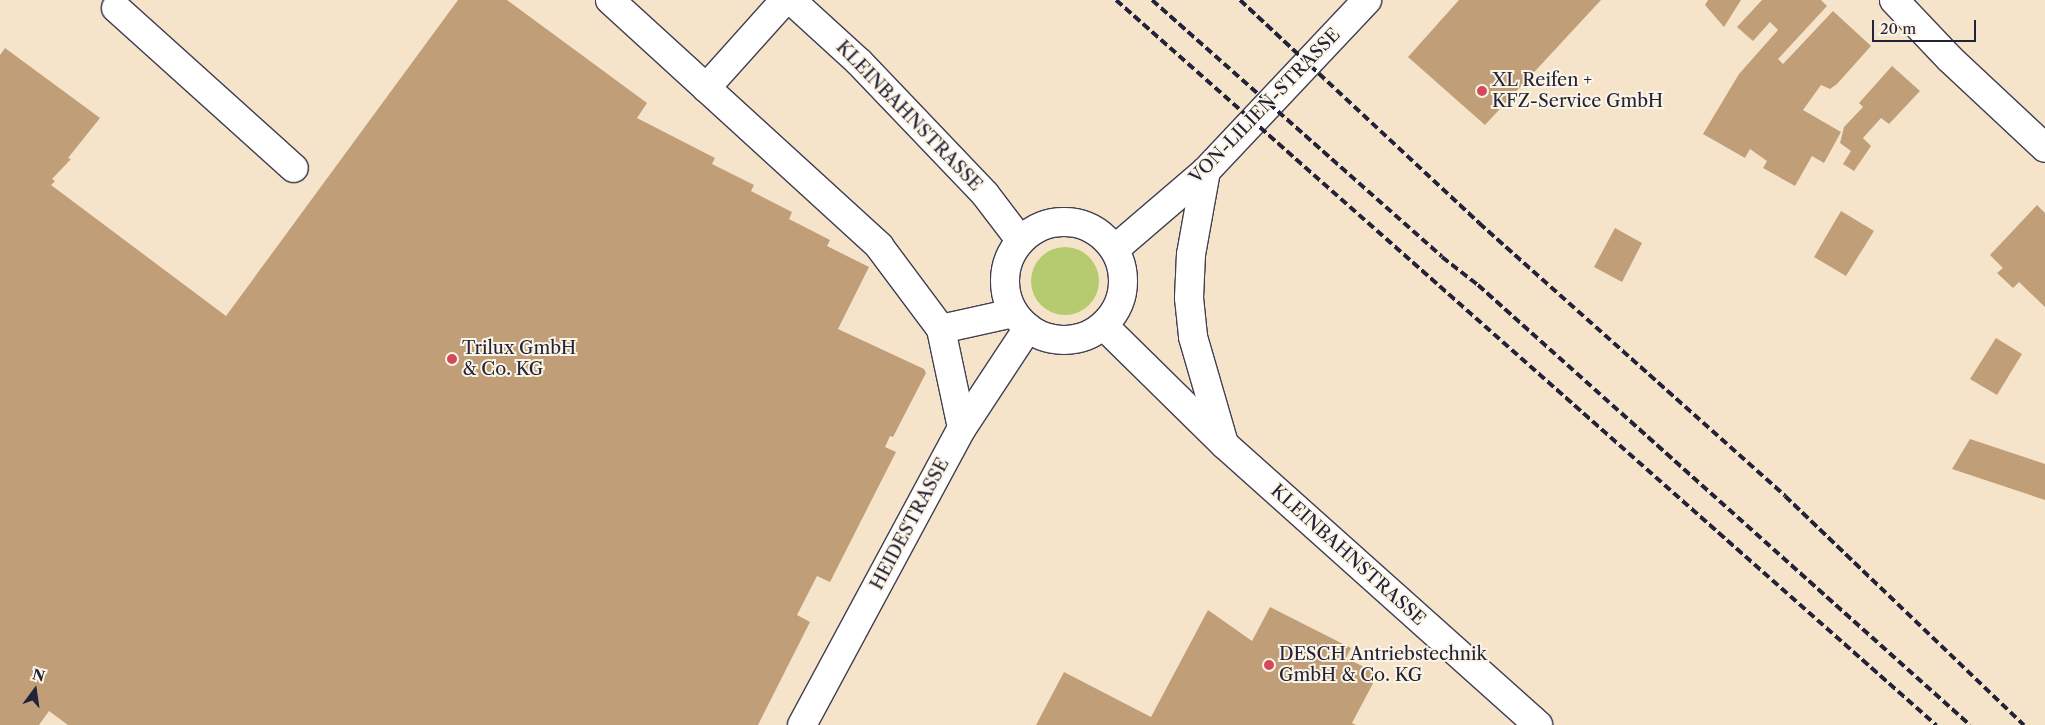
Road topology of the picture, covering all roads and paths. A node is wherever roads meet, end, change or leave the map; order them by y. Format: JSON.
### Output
{"nodes":[{"id":1,"x":610,"y":0,"type":"edge"},
{"id":2,"x":785,"y":0,"type":"edge"},
{"id":3,"x":791,"y":0,"type":"edge"},
{"id":4,"x":1367,"y":0,"type":"edge"},
{"id":5,"x":1894,"y":0,"type":"edge"},
{"id":6,"x":115,"y":3,"type":"edge"},
{"id":7,"x":706,"y":88,"type":"junction"},
{"id":8,"x":2045,"y":148,"type":"edge"},
{"id":9,"x":294,"y":168,"type":"dead end"},
{"id":10,"x":1206,"y":171,"type":"junction"},
{"id":11,"x":1020,"y":240,"type":"junction"},
{"id":12,"x":1115,"y":249,"type":"junction"},
{"id":13,"x":1021,"y":321,"type":"junction"},
{"id":14,"x":1104,"y":326,"type":"junction"},
{"id":15,"x":941,"y":329,"type":"junction"},
{"id":16,"x":962,"y":428,"type":"junction"},
{"id":17,"x":1225,"y":445,"type":"junction"},
{"id":18,"x":802,"y":725,"type":"edge"},
{"id":19,"x":1538,"y":725,"type":"edge"}],
"edges":[{"from":1,"to":7,"type":"street"},
{"from":2,"to":7,"type":"street"},
{"from":3,"to":11,"type":"street","name":"KLEINBAHNSTRASSE"},
{"from":4,"to":10,"type":"street","name":"VON-LILIEN-STRASSE"},
{"from":5,"to":8,"type":"street"},
{"from":6,"to":9,"type":"street"},
{"from":7,"to":15,"type":"street"},
{"from":10,"to":12,"type":"street","name":"VON-LILIEN-STRASSE"},
{"from":10,"to":17,"type":"street"},
{"from":11,"to":12,"type":"street"},
{"from":11,"to":13,"type":"street"},
{"from":12,"to":14,"type":"street"},
{"from":13,"to":14,"type":"street"},
{"from":13,"to":15,"type":"street"},
{"from":13,"to":16,"type":"street","name":"HEIDESTRASSE"},
{"from":14,"to":17,"type":"street","name":"KLEINBAHNSTRASSE"},
{"from":15,"to":16,"type":"street"},
{"from":16,"to":18,"type":"street","name":"HEIDESTRASSE"},
{"from":17,"to":19,"type":"street","name":"KLEINBAHNSTRASSE"}]}
